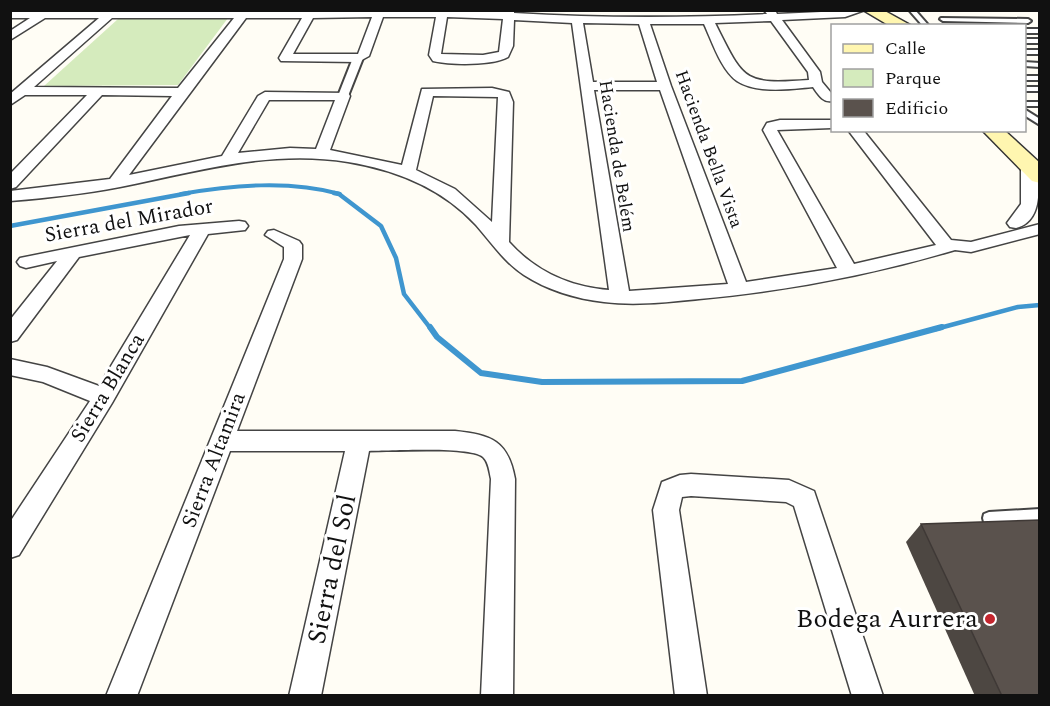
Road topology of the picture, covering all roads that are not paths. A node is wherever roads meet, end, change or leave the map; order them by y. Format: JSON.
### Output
{"nodes":[{"id":1,"x":860,"y":10,"type":"edge"},
{"id":2,"x":868,"y":10,"type":"edge"},
{"id":3,"x":891,"y":10,"type":"edge"},
{"id":4,"x":910,"y":10,"type":"edge"},
{"id":5,"x":379,"y":12,"type":"edge"},
{"id":6,"x":244,"y":13,"type":"edge"},
{"id":7,"x":509,"y":13,"type":"edge"},
{"id":8,"x":771,"y":13,"type":"edge"},
{"id":9,"x":310,"y":14,"type":"junction"},
{"id":10,"x":442,"y":14,"type":"junction"},
{"id":11,"x":10,"y":15,"type":"edge"},
{"id":12,"x":42,"y":15,"type":"junction"},
{"id":13,"x":109,"y":15,"type":"junction"},
{"id":14,"x":577,"y":20,"type":"junction"},
{"id":15,"x":943,"y":20,"type":"dead end"},
{"id":16,"x":644,"y":21,"type":"junction"},
{"id":17,"x":708,"y":21,"type":"junction"},
{"id":18,"x":1028,"y":21,"type":"dead end"},
{"id":19,"x":882,"y":24,"type":"edge"},
{"id":20,"x":900,"y":24,"type":"edge"},
{"id":21,"x":903,"y":24,"type":"edge"},
{"id":22,"x":925,"y":24,"type":"edge"},
{"id":23,"x":10,"y":38,"type":"edge"},
{"id":24,"x":358,"y":58,"type":"junction"},
{"id":25,"x":816,"y":83,"type":"junction"},
{"id":26,"x":586,"y":86,"type":"junction"},
{"id":27,"x":665,"y":86,"type":"junction"},
{"id":28,"x":22,"y":91,"type":"junction"},
{"id":29,"x":99,"y":92,"type":"junction"},
{"id":30,"x":182,"y":92,"type":"junction"},
{"id":31,"x":343,"y":96,"type":"junction"},
{"id":32,"x":829,"y":99,"type":"dead end"},
{"id":33,"x":10,"y":101,"type":"edge"},
{"id":34,"x":1026,"y":112,"type":"edge"},
{"id":35,"x":1040,"y":123,"type":"edge"},
{"id":36,"x":831,"y":124,"type":"edge"},
{"id":37,"x":857,"y":132,"type":"edge"},
{"id":38,"x":995,"y":132,"type":"edge"},
{"id":39,"x":1017,"y":132,"type":"edge"},
{"id":40,"x":322,"y":153,"type":"junction"},
{"id":41,"x":227,"y":160,"type":"junction"},
{"id":42,"x":1036,"y":165,"type":"edge"},
{"id":43,"x":408,"y":171,"type":"junction"},
{"id":44,"x":116,"y":182,"type":"junction"},
{"id":45,"x":10,"y":184,"type":"edge"},
{"id":46,"x":10,"y":196,"type":"edge"},
{"id":47,"x":1040,"y":216,"type":"edge"},
{"id":48,"x":1016,"y":224,"type":"junction"},
{"id":49,"x":240,"y":226,"type":"dead end"},
{"id":50,"x":203,"y":228,"type":"junction"},
{"id":51,"x":1040,"y":229,"type":"edge"},
{"id":52,"x":274,"y":235,"type":"dead end"},
{"id":53,"x":500,"y":243,"type":"junction"},
{"id":54,"x":950,"y":246,"type":"junction"},
{"id":55,"x":72,"y":254,"type":"junction"},
{"id":56,"x":27,"y":262,"type":"dead end"},
{"id":57,"x":849,"y":272,"type":"junction"},
{"id":58,"x":738,"y":289,"type":"junction"},
{"id":59,"x":620,"y":297,"type":"junction"},
{"id":60,"x":10,"y":335,"type":"edge"},
{"id":61,"x":10,"y":367,"type":"edge"},
{"id":62,"x":104,"y":397,"type":"junction"},
{"id":63,"x":222,"y":441,"type":"junction"},
{"id":64,"x":359,"y":442,"type":"junction"},
{"id":65,"x":1040,"y":515,"type":"edge"},
{"id":66,"x":989,"y":518,"type":"dead end"},
{"id":67,"x":10,"y":546,"type":"edge"},
{"id":68,"x":121,"y":696,"type":"edge"},
{"id":69,"x":305,"y":696,"type":"edge"},
{"id":70,"x":497,"y":696,"type":"edge"},
{"id":71,"x":691,"y":696,"type":"edge"},
{"id":72,"x":868,"y":696,"type":"edge"}],
"edges":[{"from":1,"to":8,"type":"street"},
{"from":2,"to":19,"type":"main road"},
{"from":2,"to":20,"type":"main road"},
{"from":3,"to":21,"type":"main road"},
{"from":4,"to":22,"type":"lane"},
{"from":5,"to":9,"type":"street"},
{"from":5,"to":10,"type":"street"},
{"from":5,"to":24,"type":"street"},
{"from":6,"to":9,"type":"street"},
{"from":6,"to":13,"type":"street"},
{"from":6,"to":30,"type":"street"},
{"from":7,"to":10,"type":"street"},
{"from":7,"to":10,"type":"street"},
{"from":7,"to":14,"type":"street"},
{"from":8,"to":17,"type":"street"},
{"from":8,"to":25,"type":"street"},
{"from":9,"to":24,"type":"street"},
{"from":11,"to":12,"type":"street"},
{"from":12,"to":13,"type":"street"},
{"from":12,"to":23,"type":"street"},
{"from":13,"to":28,"type":"street"},
{"from":14,"to":16,"type":"street"},
{"from":14,"to":26,"type":"street","name":"Hacienda de Belém"},
{"from":15,"to":18,"type":"lane"},
{"from":16,"to":17,"type":"street"},
{"from":16,"to":27,"type":"street","name":"Hacienda Bella Vista"},
{"from":17,"to":25,"type":"street"},
{"from":24,"to":31,"type":"street"},
{"from":25,"to":32,"type":"street"},
{"from":26,"to":27,"type":"street"},
{"from":26,"to":59,"type":"street","name":"Hacienda de Belém"},
{"from":27,"to":58,"type":"street","name":"Hacienda Bella Vista"},
{"from":28,"to":29,"type":"street"},
{"from":28,"to":33,"type":"street"},
{"from":29,"to":30,"type":"street"},
{"from":29,"to":45,"type":"street"},
{"from":30,"to":44,"type":"street"},
{"from":31,"to":40,"type":"street"},
{"from":31,"to":41,"type":"street"},
{"from":34,"to":35,"type":"lane"},
{"from":36,"to":57,"type":"street"},
{"from":37,"to":54,"type":"street"},
{"from":38,"to":42,"type":"main road"},
{"from":39,"to":42,"type":"main road"},
{"from":40,"to":41,"type":"street"},
{"from":40,"to":43,"type":"street"},
{"from":41,"to":44,"type":"street"},
{"from":42,"to":48,"type":"street"},
{"from":43,"to":53,"type":"street"},
{"from":43,"to":53,"type":"street"},
{"from":44,"to":46,"type":"street"},
{"from":47,"to":48,"type":"street"},
{"from":48,"to":54,"type":"street"},
{"from":49,"to":50,"type":"street","name":"Sierra del Mirador"},
{"from":50,"to":55,"type":"street","name":"Sierra del Mirador"},
{"from":50,"to":62,"type":"street","name":"Sierra Blanca"},
{"from":51,"to":54,"type":"street"},
{"from":52,"to":63,"type":"street","name":"Sierra Altamira"},
{"from":53,"to":59,"type":"street"},
{"from":54,"to":57,"type":"street"},
{"from":55,"to":56,"type":"street","name":"Sierra del Mirador"},
{"from":55,"to":60,"type":"street"},
{"from":57,"to":58,"type":"street"},
{"from":58,"to":59,"type":"street"},
{"from":61,"to":62,"type":"street"},
{"from":62,"to":67,"type":"street","name":"Sierra Blanca"},
{"from":63,"to":64,"type":"street"},
{"from":63,"to":68,"type":"street","name":"Sierra Altamira"},
{"from":64,"to":69,"type":"street","name":"Sierra del Sol"},
{"from":64,"to":70,"type":"street"},
{"from":65,"to":66,"type":"lane"},
{"from":71,"to":72,"type":"street"}]}
